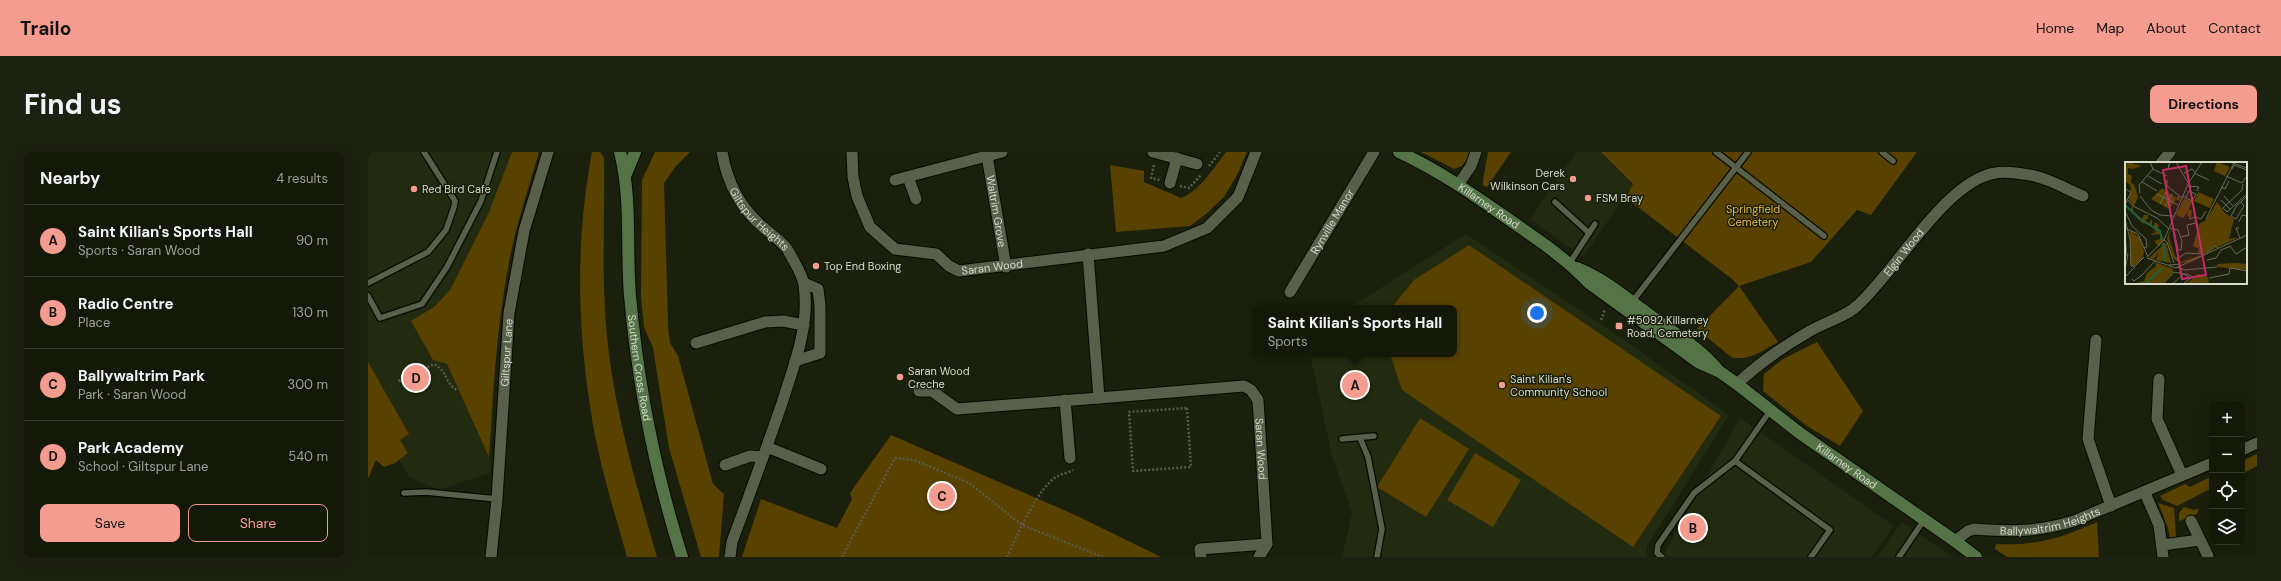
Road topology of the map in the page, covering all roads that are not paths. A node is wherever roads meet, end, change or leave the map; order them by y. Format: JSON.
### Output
{"nodes":[{"id":1,"x":424,"y":152,"type":"edge"},
{"id":2,"x":497,"y":152,"type":"edge"},
{"id":3,"x":548,"y":152,"type":"edge"},
{"id":4,"x":620,"y":152,"type":"edge"},
{"id":5,"x":635,"y":152,"type":"edge"},
{"id":6,"x":722,"y":152,"type":"edge"},
{"id":7,"x":852,"y":152,"type":"edge"},
{"id":8,"x":1002,"y":152,"type":"edge"},
{"id":9,"x":1152,"y":152,"type":"edge"},
{"id":10,"x":1256,"y":152,"type":"edge"},
{"id":11,"x":1374,"y":152,"type":"edge"},
{"id":12,"x":1399,"y":152,"type":"edge"},
{"id":13,"x":1476,"y":152,"type":"edge"},
{"id":14,"x":1716,"y":152,"type":"edge"},
{"id":15,"x":1748,"y":152,"type":"edge"},
{"id":16,"x":1882,"y":152,"type":"edge"},
{"id":17,"x":2170,"y":152,"type":"edge"},
{"id":18,"x":987,"y":156,"type":"junction"},
{"id":19,"x":1177,"y":158,"type":"junction"},
{"id":20,"x":1893,"y":160,"type":"dead end"},
{"id":21,"x":2161,"y":162,"type":"edge"},
{"id":22,"x":1197,"y":164,"type":"dead end"},
{"id":23,"x":1736,"y":168,"type":"junction"},
{"id":24,"x":626,"y":174,"type":"junction"},
{"id":25,"x":908,"y":177,"type":"junction"},
{"id":26,"x":895,"y":180,"type":"dead end"},
{"id":27,"x":1170,"y":183,"type":"dead end"},
{"id":28,"x":1458,"y":185,"type":"junction"},
{"id":29,"x":2083,"y":196,"type":"dead end"},
{"id":30,"x":916,"y":199,"type":"dead end"},
{"id":31,"x":1555,"y":202,"type":"dead end"},
{"id":32,"x":1595,"y":224,"type":"dead end"},
{"id":33,"x":1589,"y":233,"type":"junction"},
{"id":34,"x":1824,"y":236,"type":"dead end"},
{"id":35,"x":1088,"y":254,"type":"junction"},
{"id":36,"x":1572,"y":266,"type":"junction"},
{"id":37,"x":1006,"y":267,"type":"junction"},
{"id":38,"x":368,"y":283,"type":"edge"},
{"id":39,"x":804,"y":283,"type":"junction"},
{"id":40,"x":1290,"y":292,"type":"dead end"},
{"id":41,"x":368,"y":296,"type":"edge"},
{"id":42,"x":1629,"y":306,"type":"junction"},
{"id":43,"x":804,"y":325,"type":"junction"},
{"id":44,"x":2096,"y":340,"type":"dead end"},
{"id":45,"x":696,"y":343,"type":"dead end"},
{"id":46,"x":795,"y":361,"type":"junction"},
{"id":47,"x":2159,"y":379,"type":"dead end"},
{"id":48,"x":1737,"y":384,"type":"junction"},
{"id":49,"x":919,"y":392,"type":"dead end"},
{"id":50,"x":1099,"y":398,"type":"junction"},
{"id":51,"x":1065,"y":400,"type":"junction"},
{"id":52,"x":1770,"y":411,"type":"junction"},
{"id":53,"x":1374,"y":436,"type":"dead end"},
{"id":54,"x":1360,"y":438,"type":"junction"},
{"id":55,"x":1342,"y":439,"type":"dead end"},
{"id":56,"x":2257,"y":443,"type":"edge"},
{"id":57,"x":2245,"y":449,"type":"edge"},
{"id":58,"x":765,"y":452,"type":"junction"},
{"id":59,"x":1070,"y":458,"type":"dead end"},
{"id":60,"x":1735,"y":461,"type":"junction"},
{"id":61,"x":2209,"y":464,"type":"edge"},
{"id":62,"x":725,"y":465,"type":"dead end"},
{"id":63,"x":821,"y":469,"type":"dead end"},
{"id":64,"x":2182,"y":476,"type":"junction"},
{"id":65,"x":404,"y":493,"type":"dead end"},
{"id":66,"x":2145,"y":493,"type":"junction"},
{"id":67,"x":497,"y":499,"type":"junction"},
{"id":68,"x":2111,"y":506,"type":"junction"},
{"id":69,"x":1924,"y":519,"type":"junction"},
{"id":70,"x":2191,"y":521,"type":"dead end"},
{"id":71,"x":2200,"y":540,"type":"junction"},
{"id":72,"x":1955,"y":541,"type":"junction"},
{"id":73,"x":1267,"y":544,"type":"junction"},
{"id":74,"x":2162,"y":545,"type":"junction"},
{"id":75,"x":2208,"y":556,"type":"dead end"},
{"id":76,"x":491,"y":557,"type":"edge"},
{"id":77,"x":682,"y":557,"type":"edge"},
{"id":78,"x":730,"y":557,"type":"edge"},
{"id":79,"x":1201,"y":557,"type":"edge"},
{"id":80,"x":1259,"y":557,"type":"edge"},
{"id":81,"x":1377,"y":557,"type":"edge"},
{"id":82,"x":1662,"y":557,"type":"edge"},
{"id":83,"x":1811,"y":557,"type":"edge"},
{"id":84,"x":1898,"y":557,"type":"edge"},
{"id":85,"x":1976,"y":557,"type":"edge"},
{"id":86,"x":2163,"y":557,"type":"edge"}],
"edges":[{"from":1,"to":38,"type":"lane"},
{"from":2,"to":41,"type":"lane"},
{"from":3,"to":67,"type":"street","name":"Giltspur Lane"},
{"from":4,"to":24,"type":"main road","name":"Southern Cross Road"},
{"from":5,"to":24,"type":"main road","name":"Southern Cross Road"},
{"from":6,"to":39,"type":"street","name":"Giltspur Heights"},
{"from":7,"to":37,"type":"street","name":"Saran Wood"},
{"from":8,"to":18,"type":"street"},
{"from":9,"to":19,"type":"street"},
{"from":10,"to":35,"type":"street","name":"Saran Wood"},
{"from":11,"to":40,"type":"street","name":"Rynville Manor"},
{"from":12,"to":28,"type":"main road","name":"Killarney Road"},
{"from":13,"to":28,"type":"street"},
{"from":14,"to":23,"type":"lane"},
{"from":15,"to":23,"type":"lane"},
{"from":16,"to":20,"type":"lane"},
{"from":17,"to":21,"type":"street"},
{"from":18,"to":25,"type":"street"},
{"from":18,"to":37,"type":"street","name":"Waltrim Grove"},
{"from":19,"to":22,"type":"street"},
{"from":19,"to":27,"type":"street"},
{"from":23,"to":34,"type":"lane"},
{"from":23,"to":42,"type":"lane"},
{"from":24,"to":77,"type":"main road","name":"Southern Cross Road"},
{"from":25,"to":26,"type":"street"},
{"from":25,"to":30,"type":"street"},
{"from":28,"to":36,"type":"main road","name":"Killarney Road"},
{"from":29,"to":48,"type":"street","name":"Elgin Wood"},
{"from":31,"to":33,"type":"lane"},
{"from":32,"to":33,"type":"lane"},
{"from":33,"to":36,"type":"lane"},
{"from":35,"to":37,"type":"street","name":"Saran Wood"},
{"from":35,"to":50,"type":"street"},
{"from":36,"to":42,"type":"main road","name":"Killarney Road"},
{"from":39,"to":43,"type":"street","name":"Giltspur Heights"},
{"from":39,"to":46,"type":"street","name":"Giltspur Heights"},
{"from":42,"to":48,"type":"main road","name":"Killarney Road"},
{"from":43,"to":45,"type":"street"},
{"from":43,"to":46,"type":"street","name":"Giltspur Heights"},
{"from":44,"to":68,"type":"street"},
{"from":46,"to":58,"type":"street","name":"Giltspur Heights"},
{"from":47,"to":64,"type":"street"},
{"from":48,"to":52,"type":"main road","name":"Killarney Road"},
{"from":49,"to":51,"type":"street","name":"Saran Wood"},
{"from":50,"to":51,"type":"street","name":"Saran Wood"},
{"from":50,"to":73,"type":"street","name":"Saran Wood"},
{"from":51,"to":59,"type":"street"},
{"from":52,"to":60,"type":"lane"},
{"from":52,"to":69,"type":"main road","name":"Killarney Road"},
{"from":53,"to":54,"type":"lane"},
{"from":54,"to":55,"type":"lane"},
{"from":54,"to":81,"type":"lane"},
{"from":56,"to":57,"type":"street"},
{"from":58,"to":62,"type":"street"},
{"from":58,"to":63,"type":"street"},
{"from":58,"to":78,"type":"street","name":"Giltspur Heights"},
{"from":60,"to":82,"type":"lane"},
{"from":60,"to":83,"type":"lane"},
{"from":61,"to":64,"type":"street","name":"Ballywaltrim Heights"},
{"from":64,"to":66,"type":"street","name":"Ballywaltrim Heights"},
{"from":65,"to":67,"type":"lane"},
{"from":66,"to":68,"type":"street","name":"Ballywaltrim Heights"},
{"from":66,"to":74,"type":"street"},
{"from":67,"to":76,"type":"street","name":"Giltspur Lane"},
{"from":68,"to":72,"type":"street","name":"Ballywaltrim Heights"},
{"from":69,"to":72,"type":"main road","name":"Killarney Road"},
{"from":69,"to":84,"type":"lane"},
{"from":70,"to":71,"type":"street"},
{"from":71,"to":74,"type":"street"},
{"from":71,"to":75,"type":"street"},
{"from":72,"to":85,"type":"main road","name":"Killarney Road"},
{"from":73,"to":79,"type":"street"},
{"from":73,"to":80,"type":"street"},
{"from":74,"to":86,"type":"street"}]}
